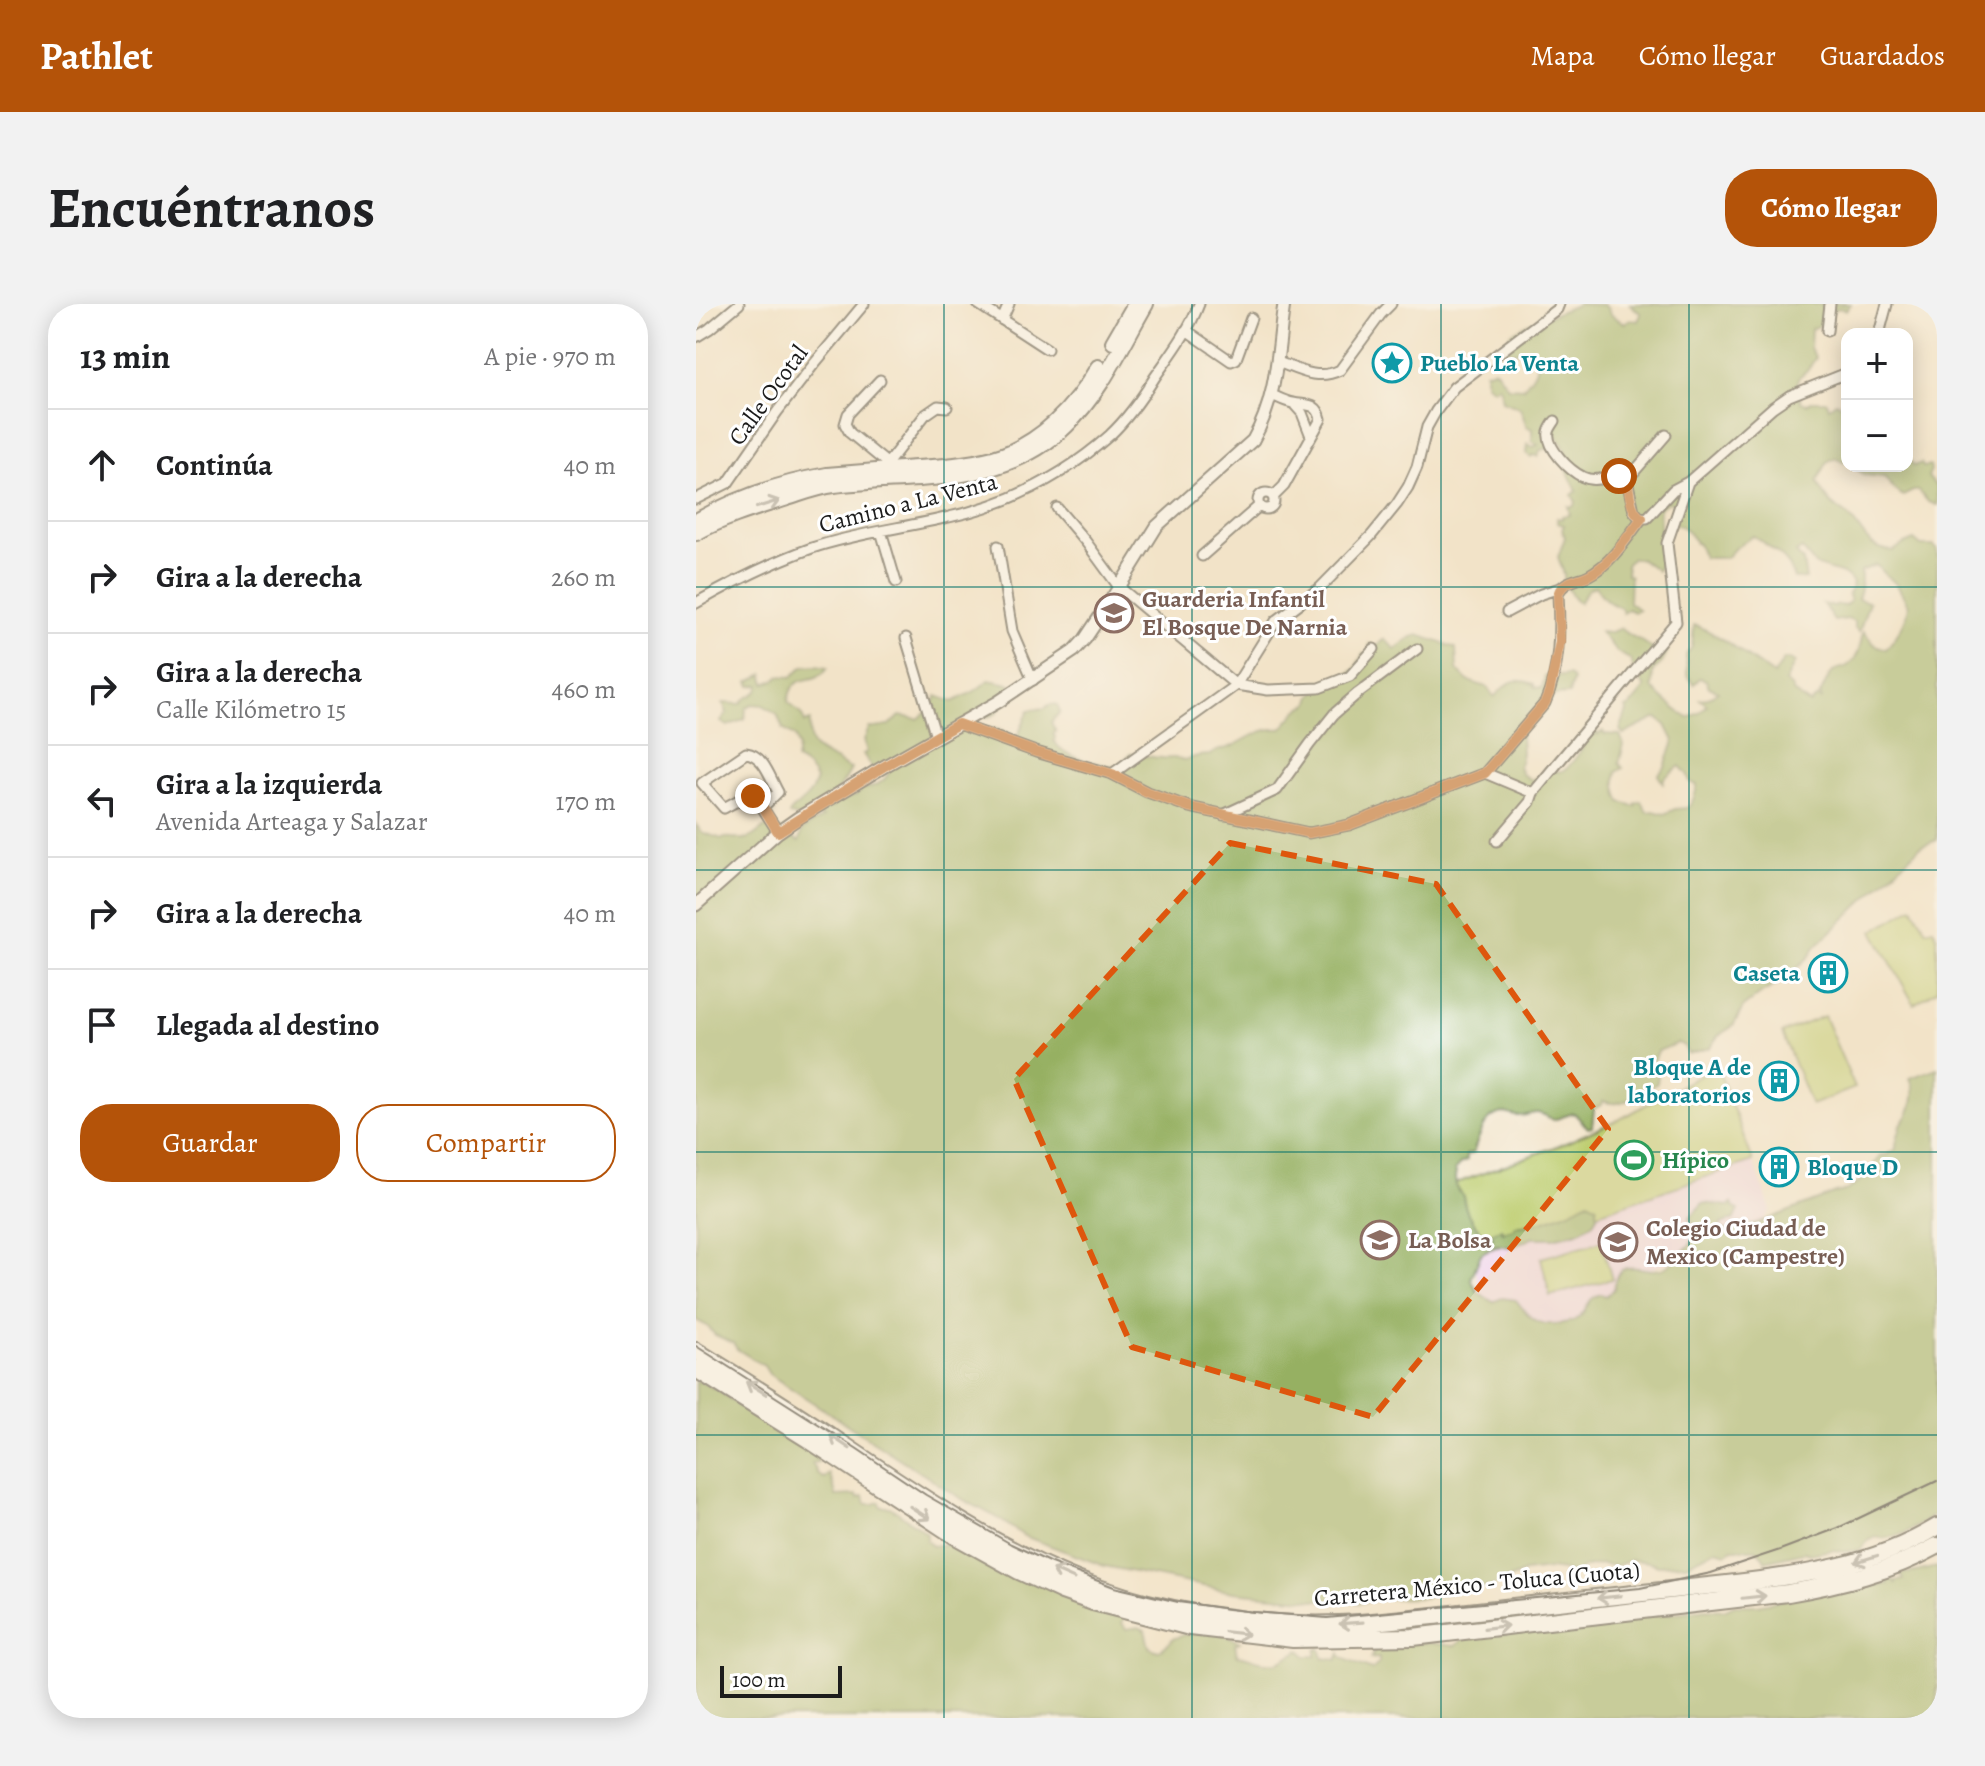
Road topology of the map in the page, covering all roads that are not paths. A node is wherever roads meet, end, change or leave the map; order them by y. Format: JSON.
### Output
{"nodes":[{"id":1,"x":739,"y":304,"type":"edge"},
{"id":2,"x":864,"y":304,"type":"edge"},
{"id":3,"x":978,"y":304,"type":"edge"},
{"id":4,"x":1009,"y":304,"type":"edge"},
{"id":5,"x":1135,"y":304,"type":"edge"},
{"id":6,"x":1146,"y":304,"type":"edge"},
{"id":7,"x":1199,"y":304,"type":"edge"},
{"id":8,"x":1284,"y":304,"type":"edge"},
{"id":9,"x":1391,"y":304,"type":"edge"},
{"id":10,"x":1559,"y":304,"type":"edge"},
{"id":11,"x":1830,"y":304,"type":"edge"},
{"id":12,"x":1887,"y":304,"type":"edge"},
{"id":13,"x":1251,"y":318,"type":"dead end"},
{"id":14,"x":1002,"y":320,"type":"junction"},
{"id":15,"x":1881,"y":328,"type":"edge"},
{"id":16,"x":1186,"y":330,"type":"junction"},
{"id":17,"x":1827,"y":331,"type":"dead end"},
{"id":18,"x":696,"y":337,"type":"edge"},
{"id":19,"x":1047,"y":349,"type":"dead end"},
{"id":20,"x":1278,"y":362,"type":"junction"},
{"id":21,"x":1841,"y":375,"type":"edge"},
{"id":22,"x":880,"y":380,"type":"dead end"},
{"id":23,"x":1272,"y":395,"type":"junction"},
{"id":24,"x":1293,"y":403,"type":"junction"},
{"id":25,"x":947,"y":407,"type":"dead end"},
{"id":26,"x":1555,"y":421,"type":"dead end"},
{"id":27,"x":1666,"y":435,"type":"dead end"},
{"id":28,"x":1311,"y":436,"type":"junction"},
{"id":29,"x":891,"y":467,"type":"junction"},
{"id":30,"x":1627,"y":480,"type":"junction"},
{"id":31,"x":1688,"y":482,"type":"junction"},
{"id":32,"x":696,"y":499,"type":"edge"},
{"id":33,"x":1057,"y":508,"type":"dead end"},
{"id":34,"x":1642,"y":518,"type":"junction"},
{"id":35,"x":696,"y":521,"type":"edge"},
{"id":36,"x":881,"y":531,"type":"junction"},
{"id":37,"x":696,"y":533,"type":"edge"},
{"id":38,"x":998,"y":546,"type":"dead end"},
{"id":39,"x":1202,"y":556,"type":"dead end"},
{"id":40,"x":896,"y":582,"type":"dead end"},
{"id":41,"x":1119,"y":587,"type":"junction"},
{"id":42,"x":1560,"y":588,"type":"junction"},
{"id":43,"x":696,"y":603,"type":"edge"},
{"id":44,"x":1507,"y":612,"type":"dead end"},
{"id":45,"x":906,"y":638,"type":"dead end"},
{"id":46,"x":1374,"y":649,"type":"dead end"},
{"id":47,"x":1417,"y":649,"type":"dead end"},
{"id":48,"x":1033,"y":680,"type":"junction"},
{"id":49,"x":1236,"y":685,"type":"junction"},
{"id":50,"x":958,"y":724,"type":"junction"},
{"id":51,"x":936,"y":737,"type":"junction"},
{"id":52,"x":1485,"y":773,"type":"junction"},
{"id":53,"x":1112,"y":774,"type":"junction"},
{"id":54,"x":1533,"y":793,"type":"junction"},
{"id":55,"x":763,"y":807,"type":"junction"},
{"id":56,"x":1223,"y":815,"type":"junction"},
{"id":57,"x":778,"y":832,"type":"junction"},
{"id":58,"x":1497,"y":841,"type":"dead end"},
{"id":59,"x":696,"y":905,"type":"edge"},
{"id":60,"x":696,"y":1351,"type":"edge"},
{"id":61,"x":696,"y":1369,"type":"edge"},
{"id":62,"x":1937,"y":1527,"type":"edge"},
{"id":63,"x":1937,"y":1546,"type":"edge"},
{"id":64,"x":1132,"y":1606,"type":"junction"}],
"edges":[{"from":1,"to":18,"type":"street"},
{"from":2,"to":32,"type":"street","name":"Calle Ocotal"},
{"from":3,"to":14,"type":"street"},
{"from":4,"to":14,"type":"street"},
{"from":5,"to":29,"type":"main road"},
{"from":37,"to":6,"type":"main road","one_way":true},
{"from":7,"to":16,"type":"street","name":"Camino a La Venta"},
{"from":8,"to":20,"type":"street"},
{"from":9,"to":20,"type":"street"},
{"from":10,"to":49,"type":"street"},
{"from":11,"to":17,"type":"street"},
{"from":12,"to":15,"type":"street"},
{"from":13,"to":16,"type":"street"},
{"from":14,"to":19,"type":"street"},
{"from":16,"to":36,"type":"street","name":"Camino a La Venta"},
{"from":20,"to":23,"type":"street"},
{"from":21,"to":31,"type":"street"},
{"from":22,"to":29,"type":"street"},
{"from":23,"to":24,"type":"street"},
{"from":23,"to":41,"type":"street"},
{"from":24,"to":28,"type":"street"},
{"from":24,"to":28,"type":"street"},
{"from":25,"to":29,"type":"street"},
{"from":26,"to":30,"type":"street"},
{"from":27,"to":30,"type":"street"},
{"from":28,"to":39,"type":"street"},
{"from":29,"to":35,"type":"main road"},
{"from":30,"to":34,"type":"street"},
{"from":31,"to":34,"type":"street"},
{"from":31,"to":54,"type":"street"},
{"from":33,"to":41,"type":"street"},
{"from":34,"to":42,"type":"street"},
{"from":36,"to":40,"type":"street"},
{"from":36,"to":43,"type":"street","name":"Camino a La Venta"},
{"from":38,"to":48,"type":"street"},
{"from":41,"to":48,"type":"street"},
{"from":41,"to":49,"type":"street"},
{"from":42,"to":44,"type":"street"},
{"from":42,"to":52,"type":"street"},
{"from":45,"to":51,"type":"street"},
{"from":46,"to":49,"type":"street"},
{"from":47,"to":56,"type":"street"},
{"from":48,"to":50,"type":"street"},
{"from":49,"to":53,"type":"street"},
{"from":50,"to":51,"type":"street"},
{"from":50,"to":53,"type":"street"},
{"from":51,"to":57,"type":"street"},
{"from":52,"to":54,"type":"street"},
{"from":52,"to":56,"type":"street"},
{"from":53,"to":56,"type":"street"},
{"from":54,"to":58,"type":"street"},
{"from":55,"to":55,"type":"street"},
{"from":55,"to":57,"type":"street"},
{"from":57,"to":59,"type":"street"},
{"from":64,"to":60,"type":"highway","name":"Carretera México - Toluca (Cuota)","one_way":true},
{"from":61,"to":64,"type":"highway","name":"Carretera México - Toluca (Cuota)","one_way":true},
{"from":62,"to":64,"type":"highway","name":"Carretera México - Toluca (Cuota)","one_way":true},
{"from":64,"to":63,"type":"highway","name":"Carretera México - Toluca (Cuota)","one_way":true}]}
